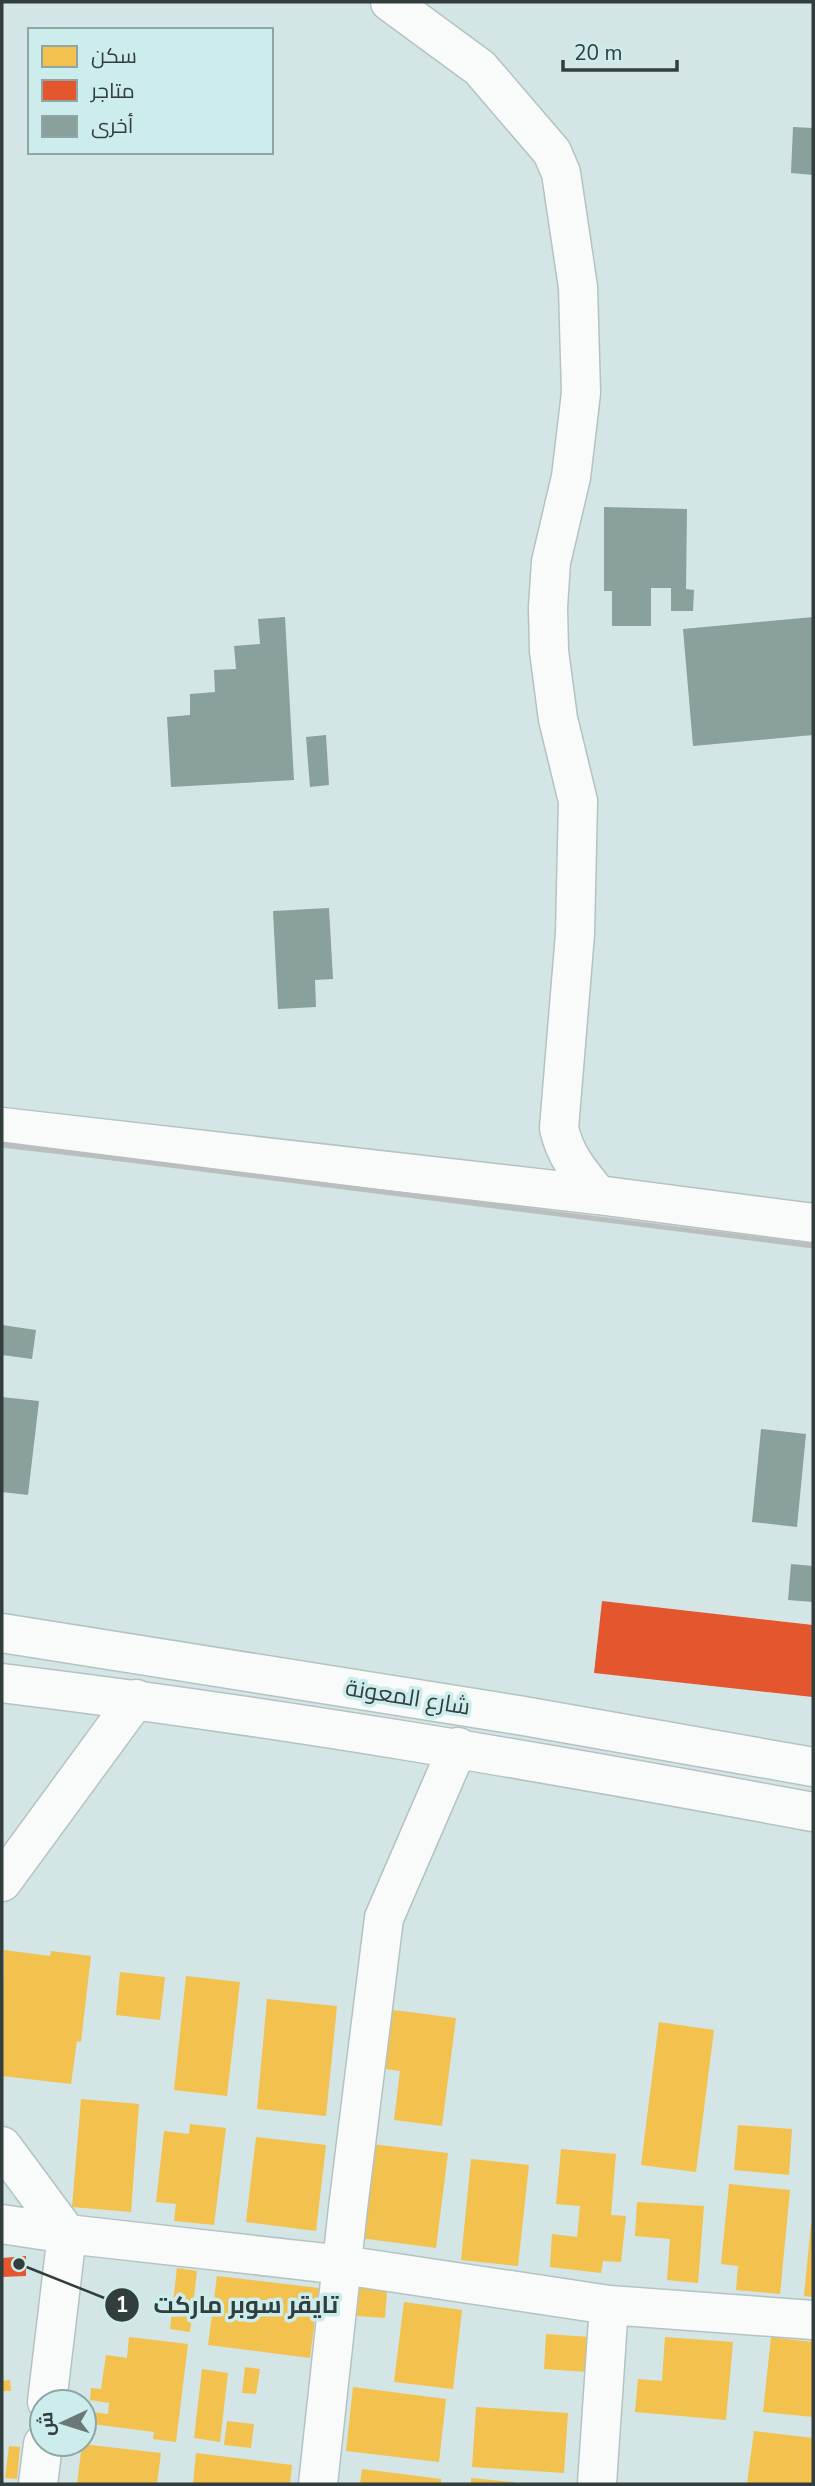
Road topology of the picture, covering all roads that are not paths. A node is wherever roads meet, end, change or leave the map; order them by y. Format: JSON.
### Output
{"nodes":[{"id":1,"x":390,"y":2,"type":"edge"},
{"id":2,"x":2,"y":1127,"type":"edge"},
{"id":3,"x":598,"y":1195,"type":"junction"},
{"id":4,"x":813,"y":1223,"type":"edge"},
{"id":5,"x":2,"y":1633,"type":"edge"},
{"id":6,"x":2,"y":1682,"type":"edge"},
{"id":7,"x":135,"y":1699,"type":"junction"},
{"id":8,"x":458,"y":1748,"type":"junction"},
{"id":9,"x":813,"y":1767,"type":"edge"},
{"id":10,"x":813,"y":1812,"type":"edge"},
{"id":11,"x":2,"y":1882,"type":"edge"},
{"id":12,"x":2,"y":2146,"type":"edge"},
{"id":13,"x":2,"y":2224,"type":"edge"},
{"id":14,"x":67,"y":2234,"type":"junction"},
{"id":15,"x":343,"y":2265,"type":"junction"},
{"id":16,"x":609,"y":2305,"type":"junction"},
{"id":17,"x":813,"y":2320,"type":"edge"},
{"id":18,"x":49,"y":2388,"type":"edge"},
{"id":19,"x":41,"y":2458,"type":"edge"},
{"id":20,"x":38,"y":2484,"type":"edge"},
{"id":21,"x":318,"y":2484,"type":"edge"},
{"id":22,"x":597,"y":2484,"type":"edge"}],
"edges":[{"from":1,"to":3,"type":"main road"},
{"from":2,"to":3,"type":"main road"},
{"from":3,"to":4,"type":"main road"},
{"from":5,"to":9,"type":"main road","name":"شارع المعونة"},
{"from":6,"to":7,"type":"main road","name":"شارع المعونة"},
{"from":7,"to":8,"type":"main road","name":"شارع المعونة"},
{"from":7,"to":11,"type":"main road"},
{"from":8,"to":10,"type":"main road","name":"شارع المعونة"},
{"from":8,"to":15,"type":"main road"},
{"from":12,"to":14,"type":"main road"},
{"from":13,"to":14,"type":"main road"},
{"from":14,"to":15,"type":"main road"},
{"from":14,"to":18,"type":"main road"},
{"from":15,"to":16,"type":"main road"},
{"from":15,"to":21,"type":"main road"},
{"from":16,"to":17,"type":"main road"},
{"from":16,"to":22,"type":"main road"},
{"from":19,"to":20,"type":"main road"}]}
